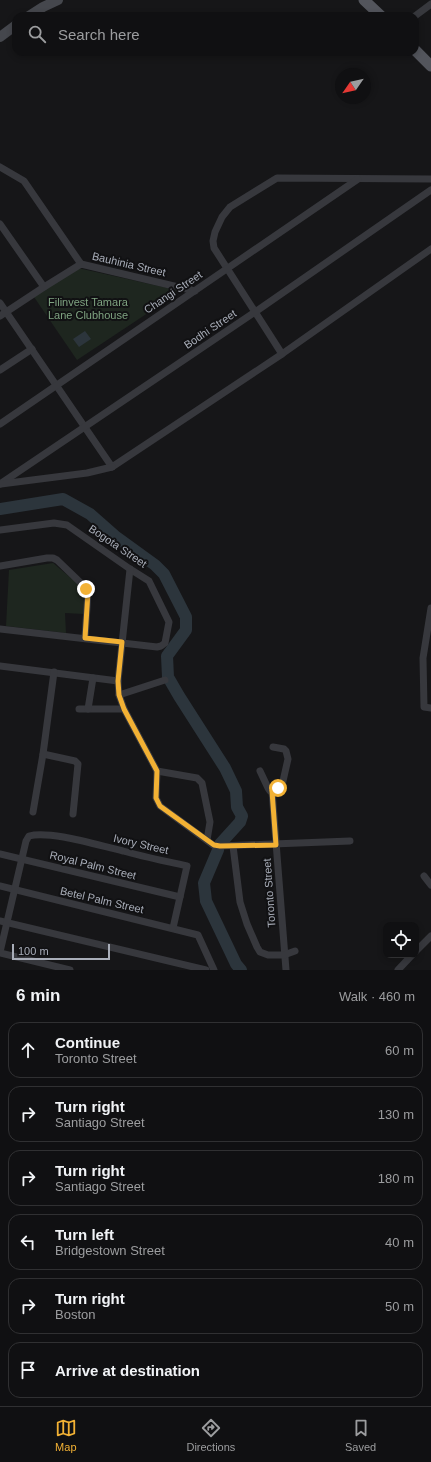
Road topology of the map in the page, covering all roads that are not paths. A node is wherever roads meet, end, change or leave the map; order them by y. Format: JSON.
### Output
{"nodes":[{"id":1,"x":58,"y":0,"type":"edge"},
{"id":2,"x":364,"y":0,"type":"edge"},
{"id":3,"x":431,"y":4,"type":"edge"},
{"id":4,"x":35,"y":12,"type":"edge"},
{"id":5,"x":377,"y":12,"type":"edge"},
{"id":6,"x":419,"y":13,"type":"edge"},
{"id":7,"x":12,"y":28,"type":"edge"},
{"id":8,"x":0,"y":37,"type":"edge"},
{"id":9,"x":419,"y":54,"type":"edge"},
{"id":10,"x":431,"y":66,"type":"edge"},
{"id":11,"x":0,"y":167,"type":"edge"},
{"id":12,"x":358,"y":179,"type":"junction"},
{"id":13,"x":431,"y":179,"type":"edge"},
{"id":14,"x":431,"y":190,"type":"edge"},
{"id":15,"x":0,"y":224,"type":"edge"},
{"id":16,"x":431,"y":249,"type":"edge"},
{"id":17,"x":81,"y":264,"type":"junction"},
{"id":18,"x":227,"y":269,"type":"junction"},
{"id":19,"x":44,"y":287,"type":"junction"},
{"id":20,"x":195,"y":290,"type":"junction"},
{"id":21,"x":0,"y":303,"type":"edge"},
{"id":22,"x":255,"y":312,"type":"junction"},
{"id":23,"x":3,"y":314,"type":"edge"},
{"id":24,"x":32,"y":349,"type":"junction"},
{"id":25,"x":282,"y":354,"type":"junction"},
{"id":26,"x":0,"y":370,"type":"edge"},
{"id":27,"x":56,"y":385,"type":"junction"},
{"id":28,"x":0,"y":424,"type":"edge"},
{"id":29,"x":84,"y":426,"type":"junction"},
{"id":30,"x":112,"y":468,"type":"junction"},
{"id":31,"x":0,"y":484,"type":"edge"},
{"id":32,"x":0,"y":530,"type":"edge"},
{"id":33,"x":0,"y":566,"type":"edge"},
{"id":34,"x":130,"y":570,"type":"junction"},
{"id":35,"x":431,"y":608,"type":"edge"},
{"id":36,"x":0,"y":629,"type":"edge"},
{"id":37,"x":85,"y":638,"type":"junction"},
{"id":38,"x":122,"y":642,"type":"junction"},
{"id":39,"x":0,"y":666,"type":"edge"},
{"id":40,"x":54,"y":672,"type":"junction"},
{"id":41,"x":93,"y":678,"type":"junction"},
{"id":42,"x":165,"y":680,"type":"dead end"},
{"id":43,"x":118,"y":681,"type":"junction"},
{"id":44,"x":119,"y":695,"type":"junction"},
{"id":45,"x":428,"y":707,"type":"edge"},
{"id":46,"x":79,"y":709,"type":"dead end"},
{"id":47,"x":88,"y":709,"type":"junction"},
{"id":48,"x":124,"y":709,"type":"junction"},
{"id":49,"x":273,"y":748,"type":"dead end"},
{"id":50,"x":43,"y":754,"type":"junction"},
{"id":51,"x":157,"y":771,"type":"junction"},
{"id":52,"x":260,"y":771,"type":"dead end"},
{"id":53,"x":272,"y":791,"type":"junction"},
{"id":54,"x":33,"y":812,"type":"dead end"},
{"id":55,"x":73,"y":814,"type":"dead end"},
{"id":56,"x":207,"y":840,"type":"junction"},
{"id":57,"x":350,"y":841,"type":"dead end"},
{"id":58,"x":276,"y":845,"type":"junction"},
{"id":59,"x":233,"y":846,"type":"junction"},
{"id":60,"x":0,"y":854,"type":"edge"},
{"id":61,"x":22,"y":859,"type":"junction"},
{"id":62,"x":424,"y":876,"type":"dead end"},
{"id":63,"x":431,"y":885,"type":"edge"},
{"id":64,"x":0,"y":886,"type":"edge"},
{"id":65,"x":15,"y":889,"type":"junction"},
{"id":66,"x":180,"y":897,"type":"junction"},
{"id":67,"x":4,"y":922,"type":"edge"},
{"id":68,"x":173,"y":928,"type":"junction"},
{"id":69,"x":431,"y":936,"type":"edge"},
{"id":70,"x":419,"y":948,"type":"edge"},
{"id":71,"x":295,"y":951,"type":"dead end"},
{"id":72,"x":0,"y":953,"type":"edge"},
{"id":73,"x":284,"y":955,"type":"junction"},
{"id":74,"x":409,"y":958,"type":"edge"},
{"id":75,"x":70,"y":970,"type":"edge"},
{"id":76,"x":206,"y":970,"type":"edge"},
{"id":77,"x":214,"y":970,"type":"edge"},
{"id":78,"x":286,"y":970,"type":"edge"},
{"id":79,"x":398,"y":970,"type":"edge"}],
"edges":[{"from":1,"to":4,"type":"main road"},
{"from":2,"to":5,"type":"main road"},
{"from":3,"to":6,"type":"street"},
{"from":7,"to":8,"type":"main road"},
{"from":9,"to":10,"type":"main road"},
{"from":11,"to":17,"type":"street"},
{"from":12,"to":13,"type":"street"},
{"from":12,"to":18,"type":"street","name":"Changi Street"},
{"from":12,"to":18,"type":"street"},
{"from":14,"to":22,"type":"street","name":"Bodhi Street"},
{"from":15,"to":19,"type":"street"},
{"from":16,"to":25,"type":"street"},
{"from":17,"to":19,"type":"street","name":"Bauhinia Street"},
{"from":17,"to":20,"type":"street","name":"Bauhinia Street"},
{"from":18,"to":20,"type":"street","name":"Changi Street"},
{"from":18,"to":22,"type":"street"},
{"from":19,"to":23,"type":"street","name":"Bauhinia Street"},
{"from":20,"to":27,"type":"street","name":"Changi Street"},
{"from":21,"to":23,"type":"street"},
{"from":22,"to":25,"type":"street"},
{"from":22,"to":29,"type":"street","name":"Bodhi Street"},
{"from":23,"to":24,"type":"street"},
{"from":24,"to":26,"type":"street"},
{"from":24,"to":27,"type":"street"},
{"from":25,"to":30,"type":"street"},
{"from":27,"to":28,"type":"street","name":"Changi Street"},
{"from":27,"to":29,"type":"street"},
{"from":29,"to":30,"type":"street"},
{"from":29,"to":31,"type":"street","name":"Bodhi Street"},
{"from":30,"to":31,"type":"street"},
{"from":32,"to":34,"type":"street","name":"Bogota Street"},
{"from":33,"to":37,"type":"street"},
{"from":34,"to":38,"type":"street"},
{"from":34,"to":38,"type":"street","name":"Bogota Street"},
{"from":35,"to":45,"type":"street"},
{"from":36,"to":37,"type":"street"},
{"from":37,"to":38,"type":"street"},
{"from":38,"to":43,"type":"street"},
{"from":39,"to":40,"type":"street"},
{"from":40,"to":41,"type":"street"},
{"from":40,"to":50,"type":"street"},
{"from":41,"to":43,"type":"street"},
{"from":41,"to":47,"type":"street"},
{"from":42,"to":44,"type":"street"},
{"from":43,"to":44,"type":"street"},
{"from":44,"to":48,"type":"street"},
{"from":46,"to":47,"type":"street"},
{"from":47,"to":48,"type":"street"},
{"from":48,"to":51,"type":"street"},
{"from":49,"to":53,"type":"street"},
{"from":50,"to":54,"type":"street"},
{"from":50,"to":55,"type":"street"},
{"from":51,"to":56,"type":"street"},
{"from":51,"to":56,"type":"street"},
{"from":52,"to":53,"type":"street"},
{"from":53,"to":58,"type":"street","name":"Toronto Street"},
{"from":56,"to":59,"type":"street"},
{"from":57,"to":58,"type":"street"},
{"from":58,"to":59,"type":"street"},
{"from":58,"to":73,"type":"street","name":"Toronto Street"},
{"from":59,"to":73,"type":"street"},
{"from":60,"to":61,"type":"street","name":"Royal Palm Street"},
{"from":61,"to":65,"type":"street"},
{"from":61,"to":66,"type":"street","name":"Royal Palm Street"},
{"from":61,"to":66,"type":"street","name":"Ivory Street"},
{"from":62,"to":63,"type":"street"},
{"from":64,"to":65,"type":"street","name":"Betel Palm Street"},
{"from":65,"to":67,"type":"street"},
{"from":65,"to":68,"type":"street","name":"Betel Palm Street"},
{"from":66,"to":68,"type":"street","name":"Ivory Street"},
{"from":67,"to":72,"type":"street"},
{"from":67,"to":76,"type":"street"},
{"from":68,"to":77,"type":"street","name":"Betel Palm Street"},
{"from":69,"to":70,"type":"street"},
{"from":71,"to":73,"type":"street"},
{"from":72,"to":75,"type":"street"},
{"from":73,"to":78,"type":"street","name":"Toronto Street"},
{"from":74,"to":79,"type":"street"}]}
